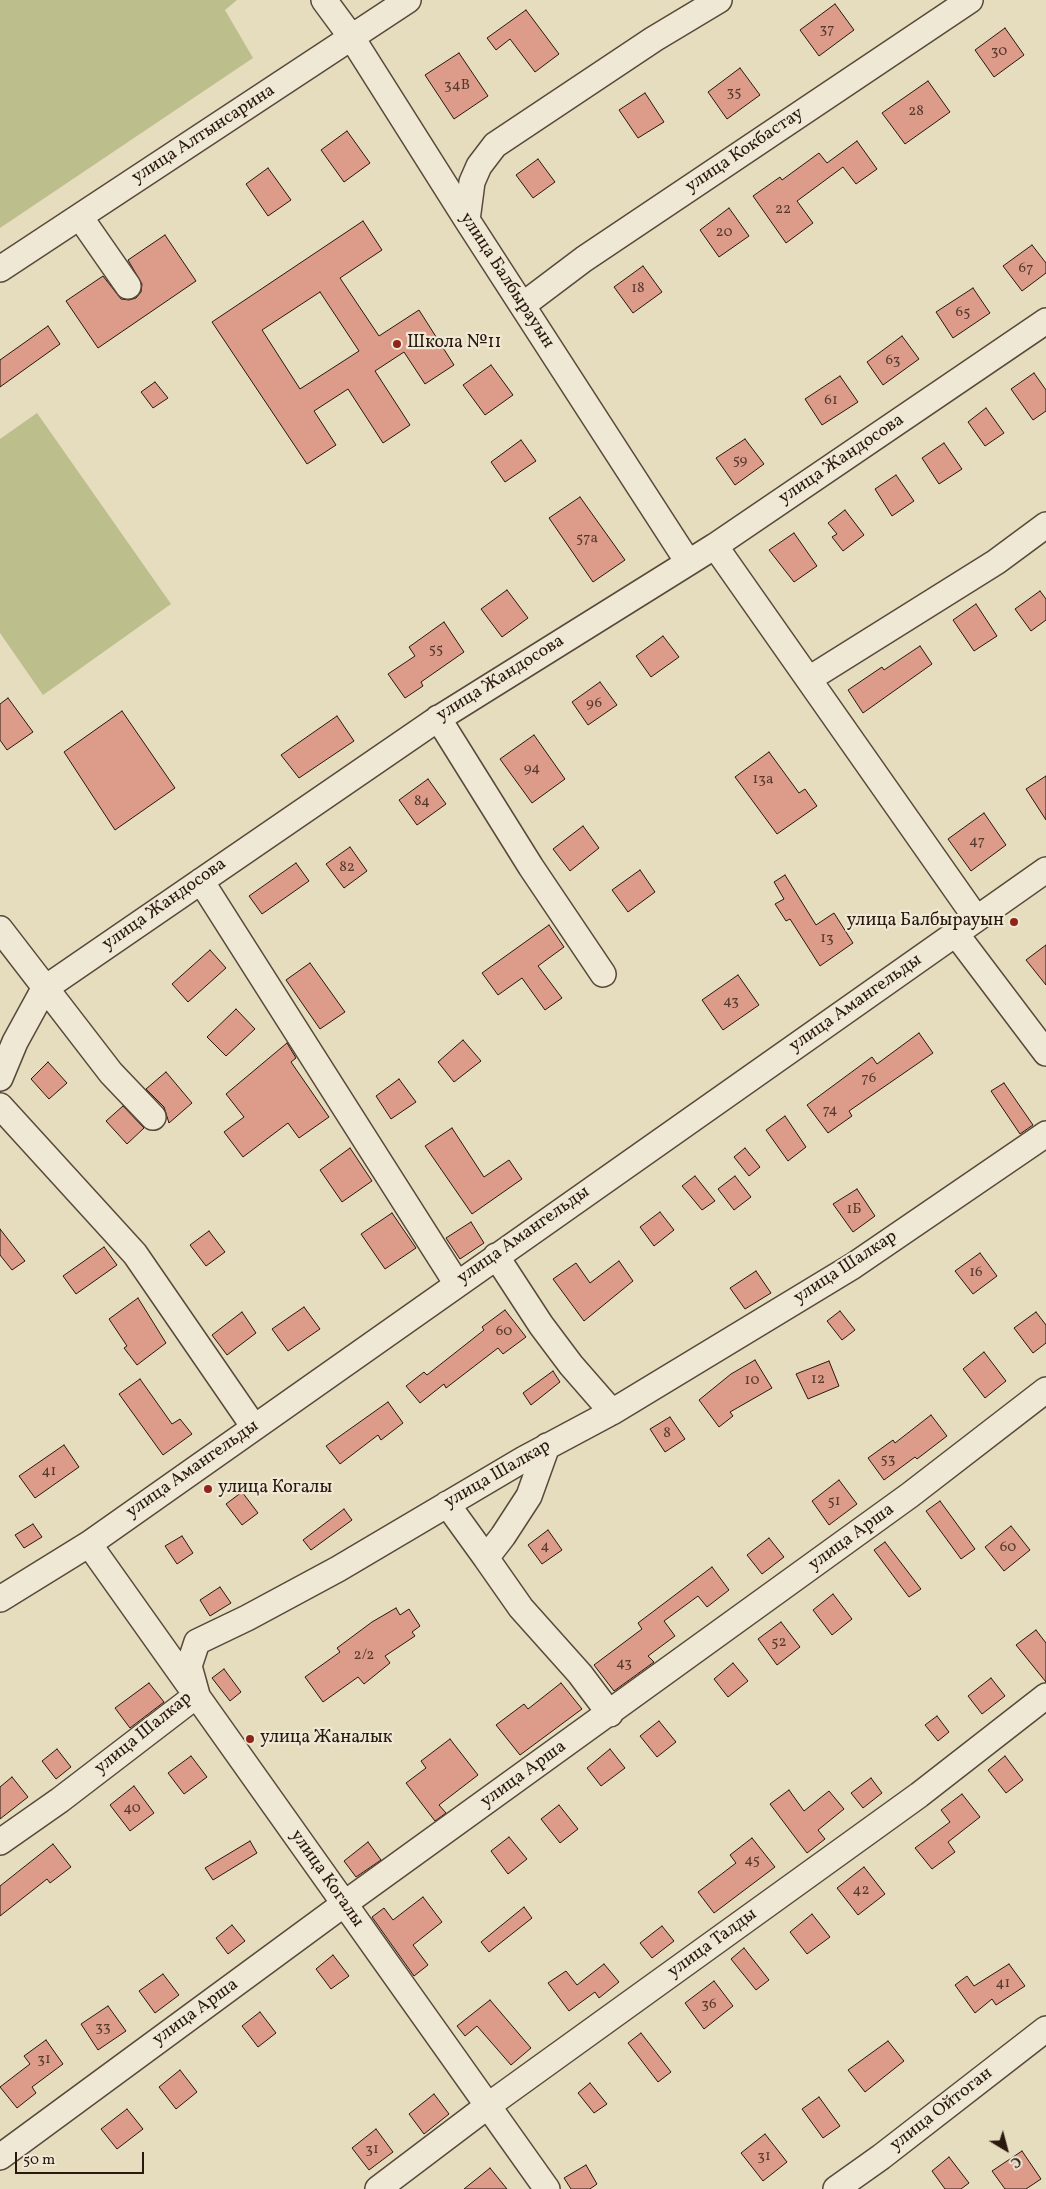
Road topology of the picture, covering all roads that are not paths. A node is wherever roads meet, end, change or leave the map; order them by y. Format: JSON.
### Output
{"nodes":[{"id":1,"x":324,"y":0,"type":"edge"},
{"id":2,"x":408,"y":0,"type":"edge"},
{"id":3,"x":719,"y":0,"type":"edge"},
{"id":4,"x":970,"y":0,"type":"edge"},
{"id":5,"x":352,"y":38,"type":"junction"},
{"id":6,"x":80,"y":217,"type":"junction"},
{"id":7,"x":466,"y":220,"type":"junction"},
{"id":8,"x":0,"y":270,"type":"edge"},
{"id":9,"x":128,"y":286,"type":"dead end"},
{"id":10,"x":523,"y":305,"type":"junction"},
{"id":11,"x":1046,"y":321,"type":"edge"},
{"id":12,"x":1046,"y":526,"type":"edge"},
{"id":13,"x":715,"y":546,"type":"junction"},
{"id":14,"x":688,"y":562,"type":"junction"},
{"id":15,"x":809,"y":679,"type":"junction"},
{"id":16,"x":438,"y":718,"type":"junction"},
{"id":17,"x":1046,"y":870,"type":"edge"},
{"id":18,"x":201,"y":881,"type":"junction"},
{"id":19,"x":976,"y":918,"type":"junction"},
{"id":20,"x":0,"y":929,"type":"edge"},
{"id":21,"x":956,"y":934,"type":"junction"},
{"id":22,"x":603,"y":974,"type":"dead end"},
{"id":23,"x":44,"y":989,"type":"junction"},
{"id":24,"x":1046,"y":1053,"type":"edge"},
{"id":25,"x":0,"y":1078,"type":"edge"},
{"id":26,"x":0,"y":1106,"type":"edge"},
{"id":27,"x":154,"y":1117,"type":"dead end"},
{"id":28,"x":1046,"y":1134,"type":"edge"},
{"id":29,"x":496,"y":1256,"type":"junction"},
{"id":30,"x":457,"y":1284,"type":"junction"},
{"id":31,"x":1046,"y":1390,"type":"edge"},
{"id":32,"x":612,"y":1412,"type":"junction"},
{"id":33,"x":254,"y":1427,"type":"junction"},
{"id":34,"x":547,"y":1446,"type":"junction"},
{"id":35,"x":447,"y":1504,"type":"junction"},
{"id":36,"x":89,"y":1544,"type":"junction"},
{"id":37,"x":486,"y":1558,"type":"junction"},
{"id":38,"x":0,"y":1599,"type":"edge"},
{"id":39,"x":197,"y":1695,"type":"junction"},
{"id":40,"x":1046,"y":1696,"type":"edge"},
{"id":41,"x":610,"y":1714,"type":"junction"},
{"id":42,"x":0,"y":1842,"type":"edge"},
{"id":43,"x":344,"y":1904,"type":"junction"},
{"id":44,"x":1046,"y":2029,"type":"edge"},
{"id":45,"x":489,"y":2105,"type":"junction"},
{"id":46,"x":0,"y":2157,"type":"edge"},
{"id":47,"x":378,"y":2189,"type":"edge"},
{"id":48,"x":547,"y":2189,"type":"edge"},
{"id":49,"x":836,"y":2189,"type":"edge"}],
"edges":[{"from":1,"to":5,"type":"street","name":"улица Балбырауын"},
{"from":2,"to":5,"type":"street","name":"улица Алтынсарина"},
{"from":3,"to":7,"type":"street"},
{"from":4,"to":10,"type":"street","name":"улица Кокбастау"},
{"from":5,"to":6,"type":"street","name":"улица Алтынсарина"},
{"from":5,"to":7,"type":"street","name":"улица Балбырауын"},
{"from":6,"to":8,"type":"street","name":"улица Алтынсарина"},
{"from":6,"to":9,"type":"street"},
{"from":7,"to":10,"type":"street","name":"улица Балбырауын"},
{"from":10,"to":14,"type":"street","name":"улица Балбырауын"},
{"from":11,"to":13,"type":"street","name":"улица Жандосова"},
{"from":12,"to":15,"type":"street"},
{"from":13,"to":14,"type":"street","name":"улица Жандосова"},
{"from":13,"to":15,"type":"street"},
{"from":14,"to":16,"type":"street","name":"улица Жандосова"},
{"from":15,"to":19,"type":"street"},
{"from":16,"to":18,"type":"street","name":"улица Жандосова"},
{"from":16,"to":22,"type":"street"},
{"from":17,"to":19,"type":"street","name":"улица Амангельды"},
{"from":18,"to":23,"type":"street","name":"улица Жандосова"},
{"from":18,"to":30,"type":"street"},
{"from":19,"to":21,"type":"street","name":"улица Амангельды"},
{"from":20,"to":23,"type":"street"},
{"from":21,"to":24,"type":"street"},
{"from":21,"to":29,"type":"street","name":"улица Амангельды"},
{"from":23,"to":25,"type":"street","name":"улица Жандосова"},
{"from":23,"to":27,"type":"street"},
{"from":26,"to":33,"type":"street"},
{"from":28,"to":32,"type":"street","name":"улица Шалкар"},
{"from":29,"to":30,"type":"street","name":"улица Амангельды"},
{"from":29,"to":32,"type":"street"},
{"from":30,"to":33,"type":"street","name":"улица Амангельды"},
{"from":31,"to":41,"type":"street","name":"улица Арша"},
{"from":32,"to":34,"type":"street","name":"улица Шалкар"},
{"from":33,"to":36,"type":"street","name":"улица Амангельды"},
{"from":34,"to":35,"type":"street","name":"улица Шалкар"},
{"from":34,"to":37,"type":"street"},
{"from":35,"to":37,"type":"street"},
{"from":35,"to":39,"type":"street","name":"улица Шалкар"},
{"from":36,"to":38,"type":"street","name":"улица Амангельды"},
{"from":36,"to":39,"type":"street","name":"улица Когалы"},
{"from":37,"to":41,"type":"street"},
{"from":39,"to":42,"type":"street","name":"улица Шалкар"},
{"from":39,"to":43,"type":"street","name":"улица Когалы"},
{"from":40,"to":45,"type":"street","name":"улица Талды"},
{"from":41,"to":43,"type":"street","name":"улица Арша"},
{"from":43,"to":45,"type":"street","name":"улица Когалы"},
{"from":43,"to":46,"type":"street","name":"улица Арша"},
{"from":44,"to":49,"type":"street","name":"улица Ойтоган"},
{"from":45,"to":47,"type":"street","name":"улица Талды"},
{"from":45,"to":48,"type":"street","name":"улица Когалы"}]}
